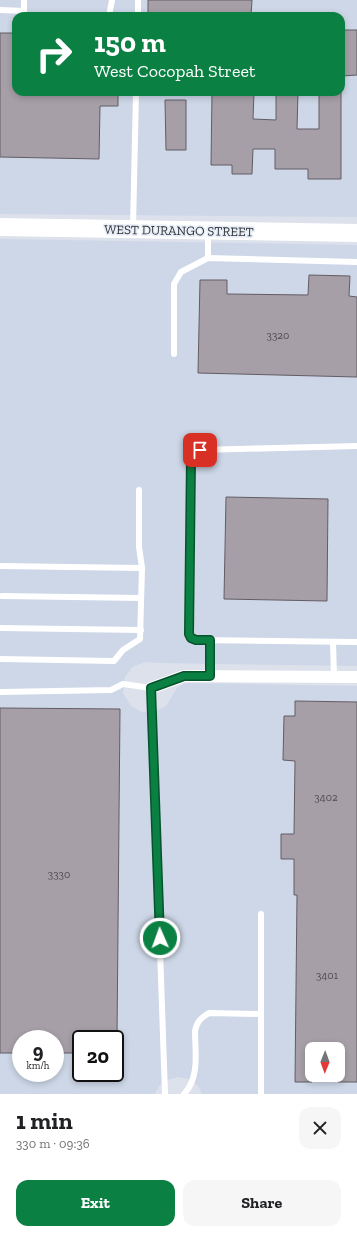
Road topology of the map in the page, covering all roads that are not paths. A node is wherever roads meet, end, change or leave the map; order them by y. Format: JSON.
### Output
{"nodes":[{"id":1,"x":24,"y":0,"type":"edge"},
{"id":2,"x":112,"y":0,"type":"edge"},
{"id":3,"x":138,"y":0,"type":"edge"},
{"id":4,"x":0,"y":10,"type":"edge"},
{"id":5,"x":110,"y":12,"type":"edge"},
{"id":6,"x":138,"y":12,"type":"edge"},
{"id":7,"x":136,"y":96,"type":"edge"},
{"id":8,"x":0,"y":227,"type":"edge"},
{"id":9,"x":133,"y":229,"type":"junction"},
{"id":10,"x":208,"y":230,"type":"junction"},
{"id":11,"x":357,"y":232,"type":"edge"},
{"id":12,"x":208,"y":258,"type":"junction"},
{"id":13,"x":357,"y":262,"type":"edge"},
{"id":14,"x":174,"y":354,"type":"dead end"},
{"id":15,"x":357,"y":446,"type":"edge"},
{"id":16,"x":139,"y":490,"type":"dead end"},
{"id":17,"x":0,"y":566,"type":"edge"},
{"id":18,"x":142,"y":568,"type":"junction"},
{"id":19,"x":2,"y":596,"type":"dead end"},
{"id":20,"x":141,"y":598,"type":"junction"},
{"id":21,"x":0,"y":628,"type":"edge"},
{"id":22,"x":141,"y":630,"type":"junction"},
{"id":23,"x":210,"y":640,"type":"junction"},
{"id":24,"x":333,"y":642,"type":"junction"},
{"id":25,"x":357,"y":642,"type":"edge"},
{"id":26,"x":0,"y":659,"type":"edge"},
{"id":27,"x":210,"y":676,"type":"junction"},
{"id":28,"x":334,"y":676,"type":"junction"},
{"id":29,"x":357,"y":677,"type":"edge"},
{"id":30,"x":151,"y":688,"type":"junction"},
{"id":31,"x":0,"y":692,"type":"edge"},
{"id":32,"x":261,"y":914,"type":"dead end"},
{"id":33,"x":261,"y":1014,"type":"junction"},
{"id":34,"x":166,"y":1094,"type":"edge"},
{"id":35,"x":184,"y":1094,"type":"edge"},
{"id":36,"x":261,"y":1094,"type":"edge"}],
"edges":[{"from":1,"to":4,"type":"lane"},
{"from":2,"to":5,"type":"lane"},
{"from":3,"to":6,"type":"lane"},
{"from":7,"to":9,"type":"lane"},
{"from":8,"to":9,"type":"street","name":"WEST DURANGO STREET"},
{"from":9,"to":10,"type":"street","name":"WEST DURANGO STREET"},
{"from":10,"to":11,"type":"street","name":"WEST DURANGO STREET"},
{"from":10,"to":12,"type":"lane"},
{"from":12,"to":13,"type":"lane"},
{"from":12,"to":14,"type":"lane"},
{"from":15,"to":23,"type":"lane"},
{"from":16,"to":18,"type":"lane"},
{"from":17,"to":18,"type":"lane"},
{"from":18,"to":20,"type":"lane"},
{"from":19,"to":20,"type":"lane"},
{"from":20,"to":22,"type":"lane"},
{"from":21,"to":22,"type":"lane"},
{"from":22,"to":26,"type":"lane"},
{"from":23,"to":24,"type":"lane"},
{"from":23,"to":27,"type":"lane"},
{"from":24,"to":25,"type":"lane"},
{"from":24,"to":28,"type":"lane"},
{"from":27,"to":28,"type":"street"},
{"from":27,"to":30,"type":"street"},
{"from":28,"to":29,"type":"street"},
{"from":30,"to":31,"type":"lane"},
{"from":30,"to":34,"type":"lane"},
{"from":32,"to":33,"type":"lane"},
{"from":33,"to":35,"type":"lane"},
{"from":33,"to":36,"type":"lane"}]}
